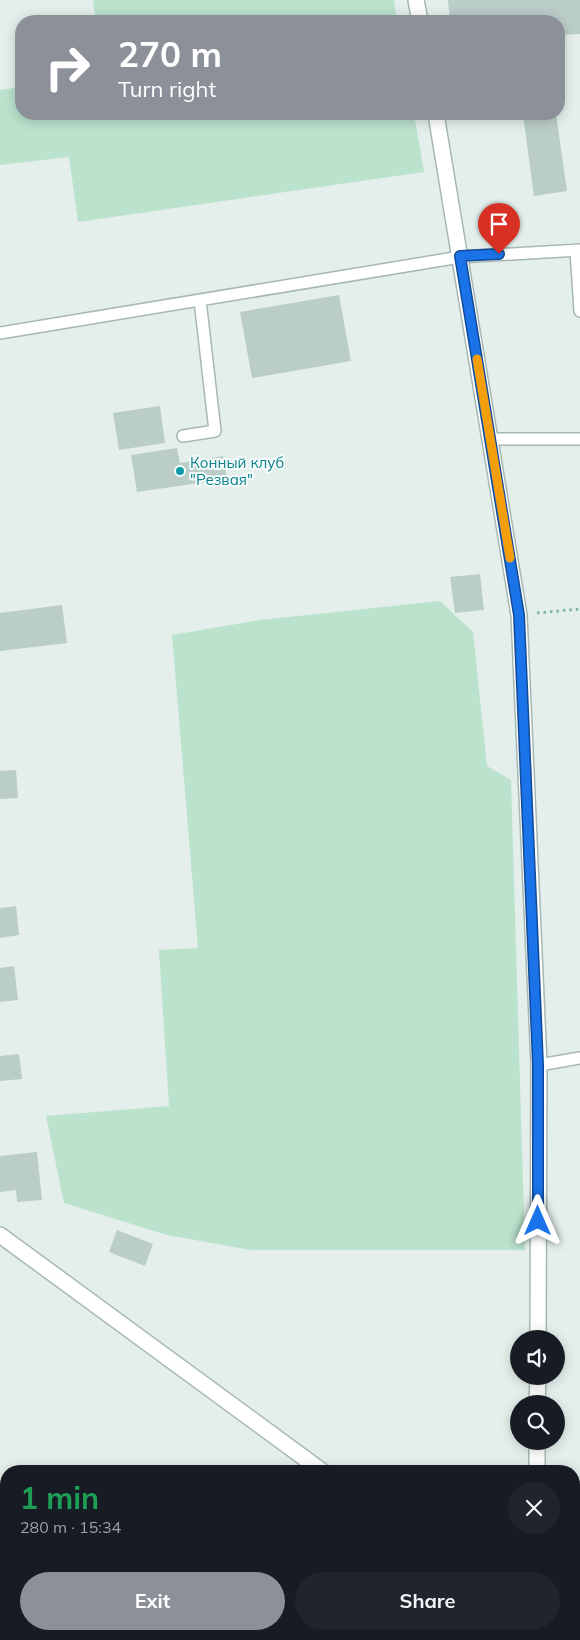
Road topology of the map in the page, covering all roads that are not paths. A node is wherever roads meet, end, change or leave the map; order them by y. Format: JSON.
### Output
{"nodes":[{"id":1,"x":416,"y":0,"type":"edge"},
{"id":2,"x":419,"y":15,"type":"edge"},
{"id":3,"x":437,"y":120,"type":"edge"},
{"id":4,"x":578,"y":250,"type":"edge"},
{"id":5,"x":460,"y":256,"type":"junction"},
{"id":6,"x":200,"y":300,"type":"junction"},
{"id":7,"x":580,"y":311,"type":"edge"},
{"id":8,"x":0,"y":333,"type":"edge"},
{"id":9,"x":183,"y":436,"type":"dead end"},
{"id":10,"x":490,"y":439,"type":"junction"},
{"id":11,"x":580,"y":439,"type":"edge"},
{"id":12,"x":580,"y":1058,"type":"edge"},
{"id":13,"x":538,"y":1065,"type":"junction"},
{"id":14,"x":0,"y":1235,"type":"edge"},
{"id":15,"x":538,"y":1330,"type":"edge"},
{"id":16,"x":537,"y":1450,"type":"edge"},
{"id":17,"x":314,"y":1465,"type":"edge"},
{"id":18,"x":537,"y":1465,"type":"edge"}],
"edges":[{"from":1,"to":2,"type":"street"},
{"from":3,"to":5,"type":"street"},
{"from":4,"to":5,"type":"lane"},
{"from":4,"to":7,"type":"lane"},
{"from":5,"to":6,"type":"lane"},
{"from":5,"to":10,"type":"street"},
{"from":6,"to":8,"type":"lane"},
{"from":6,"to":9,"type":"lane"},
{"from":10,"to":11,"type":"lane"},
{"from":10,"to":13,"type":"street"},
{"from":12,"to":13,"type":"lane"},
{"from":13,"to":15,"type":"street"},
{"from":14,"to":17,"type":"street"},
{"from":16,"to":18,"type":"street"}]}
